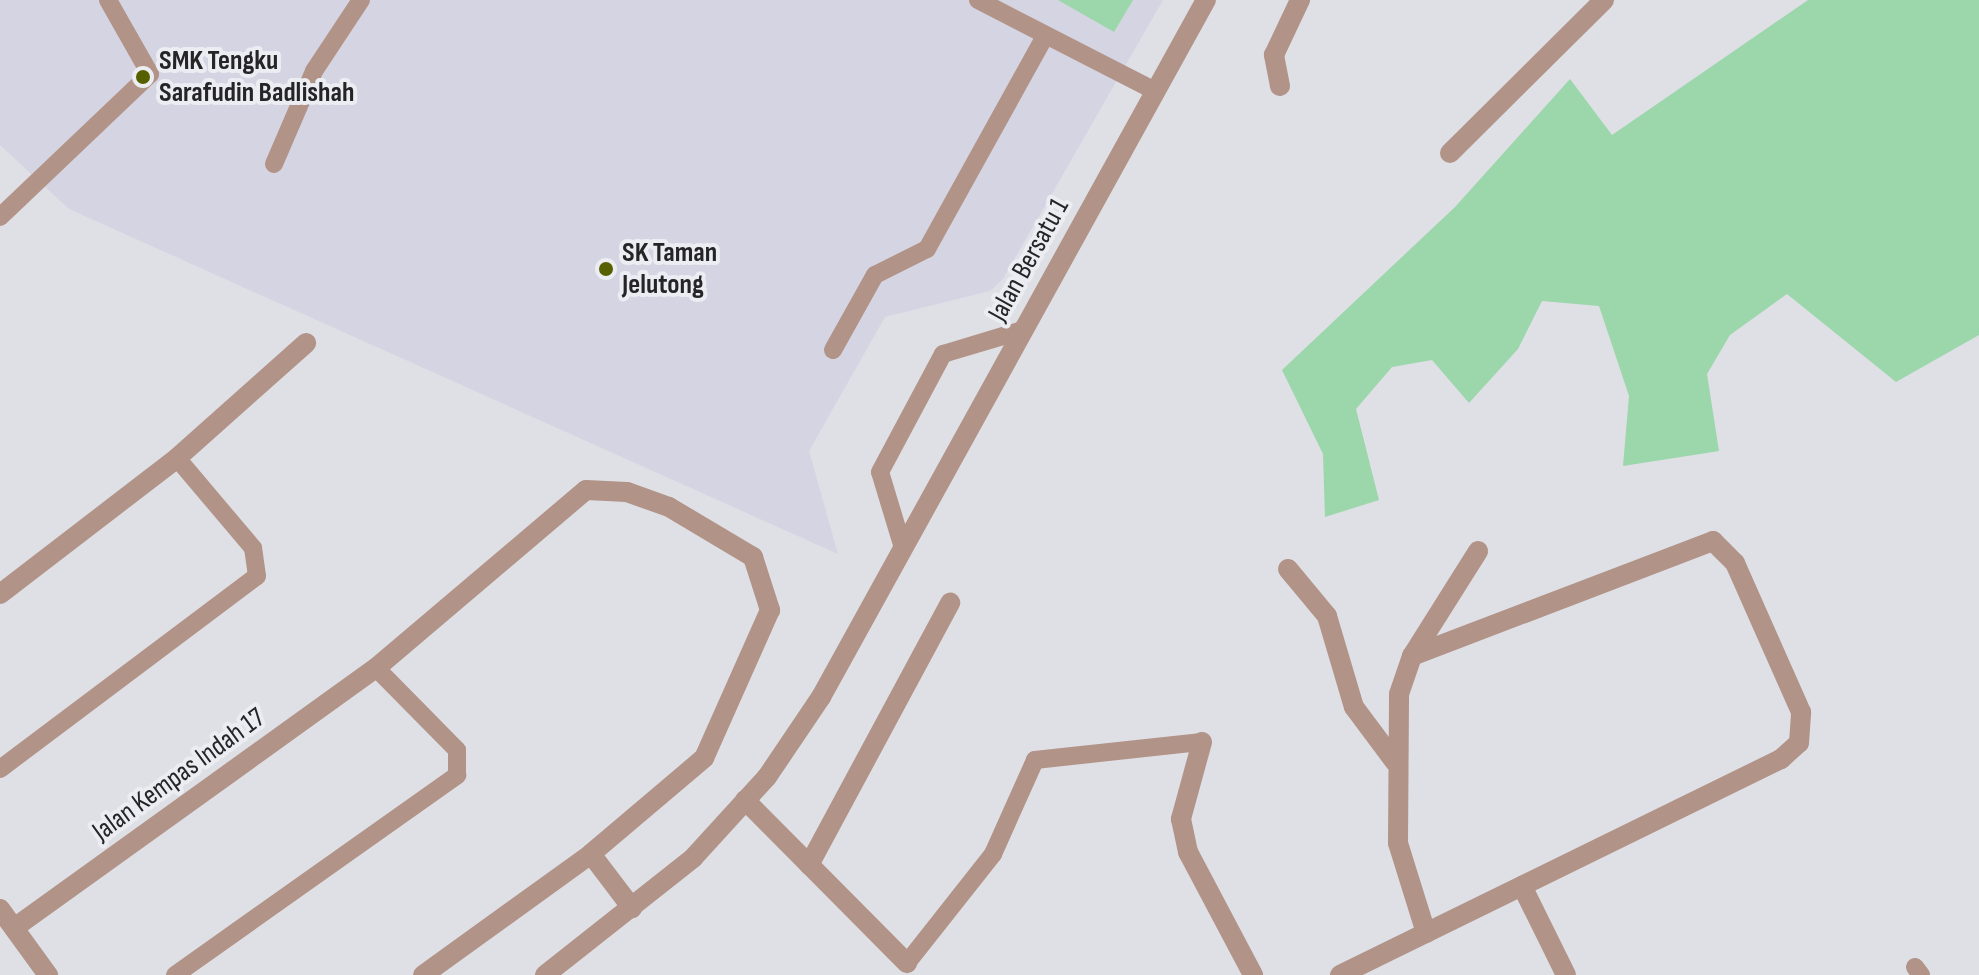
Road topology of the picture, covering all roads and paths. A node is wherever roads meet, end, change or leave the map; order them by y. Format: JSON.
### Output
{"nodes":[{"id":1,"x":108,"y":0,"type":"edge"},
{"id":2,"x":361,"y":0,"type":"edge"},
{"id":3,"x":978,"y":0,"type":"edge"},
{"id":4,"x":1206,"y":0,"type":"edge"},
{"id":5,"x":1300,"y":0,"type":"edge"},
{"id":6,"x":1604,"y":0,"type":"edge"},
{"id":7,"x":1045,"y":36,"type":"junction"},
{"id":8,"x":1280,"y":86,"type":"dead end"},
{"id":9,"x":1153,"y":90,"type":"junction"},
{"id":10,"x":1450,"y":153,"type":"dead end"},
{"id":11,"x":274,"y":164,"type":"dead end"},
{"id":12,"x":0,"y":217,"type":"edge"},
{"id":13,"x":1023,"y":330,"type":"junction"},
{"id":14,"x":306,"y":343,"type":"dead end"},
{"id":15,"x":833,"y":350,"type":"dead end"},
{"id":16,"x":177,"y":458,"type":"junction"},
{"id":17,"x":903,"y":548,"type":"junction"},
{"id":18,"x":1478,"y":551,"type":"dead end"},
{"id":19,"x":1288,"y":569,"type":"dead end"},
{"id":20,"x":0,"y":594,"type":"edge"},
{"id":21,"x":950,"y":603,"type":"dead end"},
{"id":22,"x":1412,"y":656,"type":"junction"},
{"id":23,"x":376,"y":668,"type":"junction"},
{"id":24,"x":1202,"y":742,"type":"joint"},
{"id":25,"x":1395,"y":762,"type":"junction"},
{"id":26,"x":0,"y":769,"type":"edge"},
{"id":27,"x":745,"y":800,"type":"junction"},
{"id":28,"x":591,"y":854,"type":"junction"},
{"id":29,"x":809,"y":865,"type":"junction"},
{"id":30,"x":1522,"y":886,"type":"junction"},
{"id":31,"x":632,"y":908,"type":"junction"},
{"id":32,"x":0,"y":909,"type":"edge"},
{"id":33,"x":14,"y":928,"type":"junction"},
{"id":34,"x":1426,"y":933,"type":"junction"},
{"id":35,"x":907,"y":963,"type":"joint"},
{"id":36,"x":48,"y":975,"type":"edge"},
{"id":37,"x":175,"y":975,"type":"edge"},
{"id":38,"x":423,"y":975,"type":"edge"},
{"id":39,"x":545,"y":975,"type":"edge"},
{"id":40,"x":1253,"y":975,"type":"edge"},
{"id":41,"x":1340,"y":975,"type":"edge"},
{"id":42,"x":1566,"y":975,"type":"edge"}],
"edges":[{"from":1,"to":12,"type":"lane"},
{"from":2,"to":11,"type":"lane"},
{"from":3,"to":7,"type":"lane"},
{"from":4,"to":9,"type":"street","name":"Jalan Bersatu 1"},
{"from":5,"to":8,"type":"street"},
{"from":6,"to":10,"type":"street"},
{"from":7,"to":9,"type":"lane"},
{"from":7,"to":15,"type":"lane"},
{"from":9,"to":13,"type":"street","name":"Jalan Bersatu 1"},
{"from":13,"to":17,"type":"street","name":"Jalan Bersatu 1"},
{"from":13,"to":17,"type":"lane"},
{"from":14,"to":16,"type":"street"},
{"from":16,"to":20,"type":"street"},
{"from":16,"to":26,"type":"lane"},
{"from":17,"to":27,"type":"street","name":"Jalan Bersatu 1"},
{"from":18,"to":22,"type":"street"},
{"from":19,"to":25,"type":"street"},
{"from":21,"to":29,"type":"street"},
{"from":22,"to":25,"type":"street"},
{"from":22,"to":30,"type":"street"},
{"from":23,"to":28,"type":"street","name":"Jalan Kempas Indah 17"},
{"from":23,"to":33,"type":"street","name":"Jalan Kempas Indah 17"},
{"from":23,"to":37,"type":"lane"},
{"from":24,"to":35,"type":"lane"},
{"from":24,"to":40,"type":"street"},
{"from":25,"to":34,"type":"street"},
{"from":27,"to":29,"type":"street"},
{"from":27,"to":31,"type":"street","name":"Jalan Bersatu 1"},
{"from":28,"to":31,"type":"street"},
{"from":28,"to":38,"type":"street","name":"Jalan Kempas Indah 17"},
{"from":29,"to":35,"type":"street"},
{"from":30,"to":34,"type":"street"},
{"from":30,"to":42,"type":"street"},
{"from":31,"to":39,"type":"street","name":"Jalan Bersatu 1"},
{"from":32,"to":33,"type":"street"},
{"from":33,"to":36,"type":"street"},
{"from":34,"to":41,"type":"street"}]}
